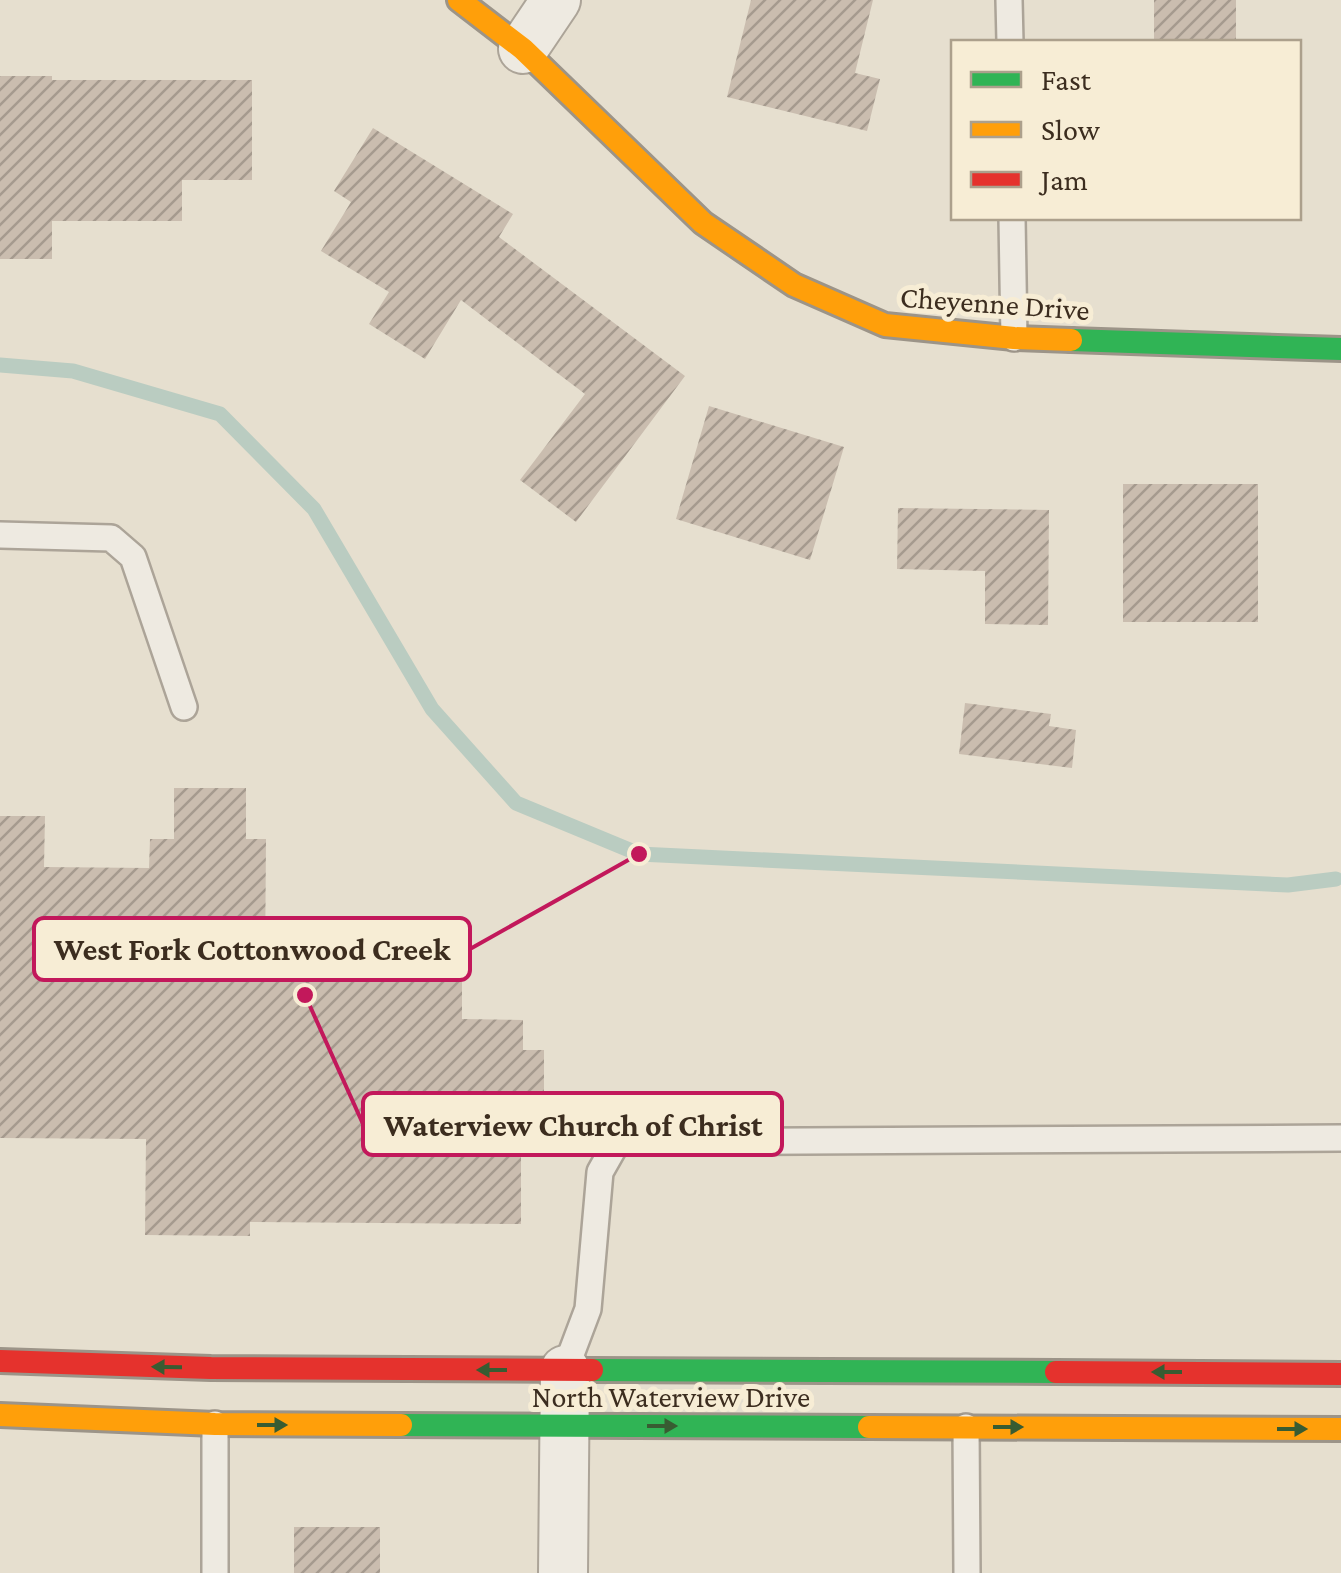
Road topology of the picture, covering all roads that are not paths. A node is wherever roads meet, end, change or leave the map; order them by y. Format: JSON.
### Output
{"nodes":[{"id":1,"x":459,"y":0,"type":"edge"},
{"id":2,"x":556,"y":0,"type":"edge"},
{"id":3,"x":1009,"y":0,"type":"edge"},
{"id":4,"x":1010,"y":40,"type":"edge"},
{"id":5,"x":523,"y":49,"type":"junction"},
{"id":6,"x":1012,"y":220,"type":"edge"},
{"id":7,"x":1014,"y":338,"type":"junction"},
{"id":8,"x":1341,"y":349,"type":"edge"},
{"id":9,"x":0,"y":536,"type":"edge"},
{"id":10,"x":184,"y":708,"type":"dead end"},
{"id":11,"x":1341,"y":1138,"type":"edge"},
{"id":12,"x":0,"y":1361,"type":"edge"},
{"id":13,"x":565,"y":1370,"type":"junction"},
{"id":14,"x":1341,"y":1374,"type":"edge"},
{"id":15,"x":0,"y":1415,"type":"edge"},
{"id":16,"x":215,"y":1424,"type":"junction"},
{"id":17,"x":565,"y":1426,"type":"junction"},
{"id":18,"x":966,"y":1427,"type":"junction"},
{"id":19,"x":1341,"y":1429,"type":"edge"},
{"id":20,"x":214,"y":1573,"type":"edge"},
{"id":21,"x":563,"y":1573,"type":"edge"},
{"id":22,"x":967,"y":1573,"type":"edge"}],
"edges":[{"from":1,"to":5,"type":"street","name":"Cheyenne Drive"},
{"from":2,"to":5,"type":"street"},
{"from":3,"to":4,"type":"lane"},
{"from":5,"to":7,"type":"street","name":"Cheyenne Drive"},
{"from":6,"to":7,"type":"lane"},
{"from":7,"to":8,"type":"street","name":"Cheyenne Drive"},
{"from":9,"to":10,"type":"lane"},
{"from":11,"to":13,"type":"lane"},
{"from":13,"to":12,"type":"street","name":"North Waterview Drive","one_way":true},
{"from":14,"to":13,"type":"street","name":"North Waterview Drive","one_way":true},
{"from":13,"to":17,"type":"street"},
{"from":15,"to":16,"type":"street","name":"North Waterview Drive"},
{"from":16,"to":17,"type":"street","name":"North Waterview Drive","one_way":true},
{"from":16,"to":20,"type":"lane"},
{"from":17,"to":18,"type":"street","name":"North Waterview Drive","one_way":true},
{"from":17,"to":21,"type":"street"},
{"from":18,"to":19,"type":"street","name":"North Waterview Drive","one_way":true},
{"from":18,"to":22,"type":"lane"}]}
